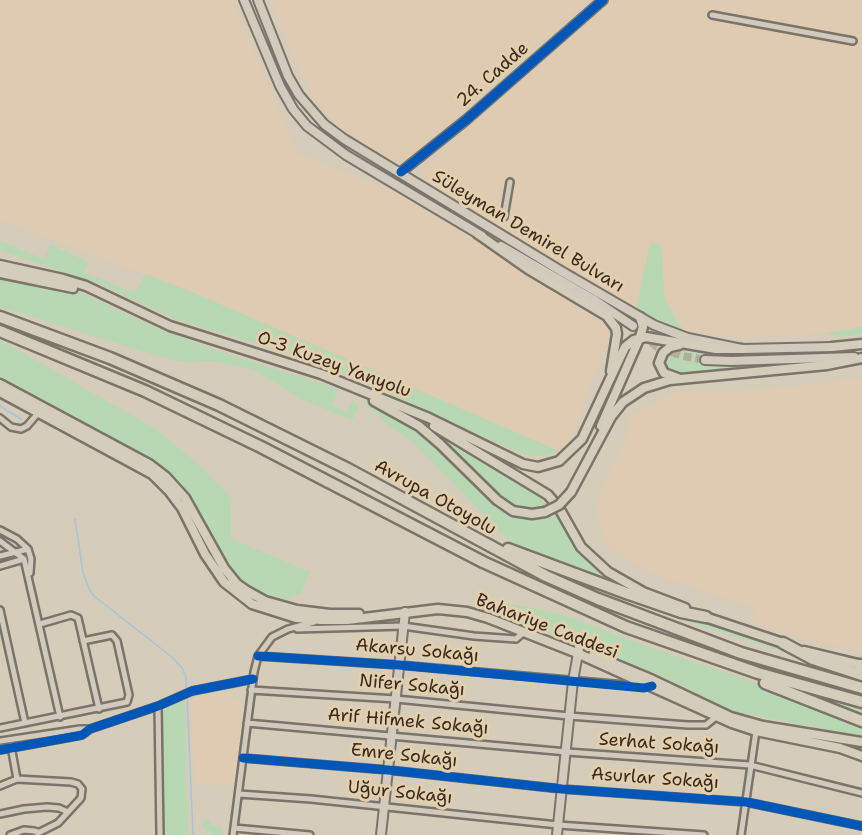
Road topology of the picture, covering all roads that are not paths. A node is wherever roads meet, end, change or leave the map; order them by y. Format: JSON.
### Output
{"nodes":[{"id":1,"x":244,"y":0,"type":"edge"},
{"id":2,"x":258,"y":0,"type":"edge"},
{"id":3,"x":603,"y":0,"type":"edge"},
{"id":4,"x":712,"y":15,"type":"dead end"},
{"id":5,"x":853,"y":40,"type":"dead end"},
{"id":6,"x":401,"y":172,"type":"junction"},
{"id":7,"x":510,"y":182,"type":"dead end"},
{"id":8,"x":504,"y":217,"type":"dead end"},
{"id":9,"x":478,"y":234,"type":"junction"},
{"id":10,"x":0,"y":265,"type":"edge"},
{"id":11,"x":0,"y":273,"type":"edge"},
{"id":12,"x":640,"y":317,"type":"junction"},
{"id":13,"x":0,"y":318,"type":"edge"},
{"id":14,"x":633,"y":326,"type":"tunnel mouth"},
{"id":15,"x":0,"y":332,"type":"edge"},
{"id":16,"x":640,"y":337,"type":"junction"},
{"id":17,"x":682,"y":344,"type":"junction"},
{"id":18,"x":862,"y":346,"type":"edge"},
{"id":19,"x":832,"y":347,"type":"joint"},
{"id":20,"x":742,"y":349,"type":"junction"},
{"id":21,"x":862,"y":357,"type":"edge"},
{"id":22,"x":705,"y":360,"type":"tunnel mouth"},
{"id":23,"x":611,"y":378,"type":"junction"},
{"id":24,"x":685,"y":380,"type":"junction"},
{"id":25,"x":0,"y":384,"type":"edge"},
{"id":26,"x":0,"y":392,"type":"edge"},
{"id":27,"x":398,"y":405,"type":"junction"},
{"id":28,"x":40,"y":410,"type":"junction"},
{"id":29,"x":1,"y":418,"type":"edge"},
{"id":30,"x":591,"y":452,"type":"junction"},
{"id":31,"x":434,"y":516,"type":"junction"},
{"id":32,"x":0,"y":531,"type":"edge"},
{"id":33,"x":0,"y":541,"type":"edge"},
{"id":34,"x":28,"y":549,"type":"junction"},
{"id":35,"x":15,"y":552,"type":"junction"},
{"id":36,"x":0,"y":556,"type":"edge"},
{"id":37,"x":24,"y":559,"type":"junction"},
{"id":38,"x":31,"y":559,"type":"junction"},
{"id":39,"x":0,"y":566,"type":"edge"},
{"id":40,"x":30,"y":581,"type":"junction"},
{"id":41,"x":0,"y":610,"type":"edge"},
{"id":42,"x":405,"y":612,"type":"junction"},
{"id":43,"x":706,"y":617,"type":"junction"},
{"id":44,"x":321,"y":620,"type":"junction"},
{"id":45,"x":40,"y":624,"type":"junction"},
{"id":46,"x":403,"y":626,"type":"junction"},
{"id":47,"x":288,"y":629,"type":"junction"},
{"id":48,"x":524,"y":632,"type":"junction"},
{"id":49,"x":83,"y":641,"type":"junction"},
{"id":50,"x":665,"y":642,"type":"junction"},
{"id":51,"x":783,"y":643,"type":"joint"},
{"id":52,"x":578,"y":650,"type":"junction"},
{"id":53,"x":258,"y":656,"type":"junction"},
{"id":54,"x":399,"y":665,"type":"junction"},
{"id":55,"x":862,"y":668,"type":"edge"},
{"id":56,"x":253,"y":678,"type":"junction"},
{"id":57,"x":573,"y":681,"type":"junction"},
{"id":58,"x":652,"y":686,"type":"junction"},
{"id":59,"x":862,"y":688,"type":"edge"},
{"id":60,"x":251,"y":690,"type":"junction"},
{"id":61,"x":396,"y":699,"type":"junction"},
{"id":62,"x":862,"y":702,"type":"edge"},
{"id":63,"x":158,"y":706,"type":"junction"},
{"id":64,"x":99,"y":709,"type":"junction"},
{"id":65,"x":569,"y":716,"type":"junction"},
{"id":66,"x":60,"y":717,"type":"junction"},
{"id":67,"x":716,"y":717,"type":"junction"},
{"id":68,"x":862,"y":721,"type":"edge"},
{"id":69,"x":25,"y":723,"type":"junction"},
{"id":70,"x":248,"y":723,"type":"junction"},
{"id":71,"x":0,"y":728,"type":"edge"},
{"id":72,"x":90,"y":729,"type":"junction"},
{"id":73,"x":756,"y":731,"type":"junction"},
{"id":74,"x":393,"y":735,"type":"junction"},
{"id":75,"x":10,"y":739,"type":"junction"},
{"id":76,"x":0,"y":741,"type":"edge"},
{"id":77,"x":862,"y":744,"type":"edge"},
{"id":78,"x":12,"y":748,"type":"junction"},
{"id":79,"x":0,"y":750,"type":"edge"},
{"id":80,"x":567,"y":752,"type":"junction"},
{"id":81,"x":862,"y":754,"type":"edge"},
{"id":82,"x":243,"y":758,"type":"junction"},
{"id":83,"x":750,"y":765,"type":"junction"},
{"id":84,"x":388,"y":770,"type":"junction"},
{"id":85,"x":17,"y":779,"type":"junction"},
{"id":86,"x":0,"y":786,"type":"edge"},
{"id":87,"x":562,"y":789,"type":"junction"},
{"id":88,"x":862,"y":792,"type":"edge"},
{"id":89,"x":239,"y":794,"type":"junction"},
{"id":90,"x":746,"y":802,"type":"junction"},
{"id":91,"x":384,"y":806,"type":"junction"},
{"id":92,"x":68,"y":812,"type":"junction"},
{"id":93,"x":0,"y":814,"type":"edge"},
{"id":94,"x":558,"y":825,"type":"junction"},
{"id":95,"x":862,"y":826,"type":"edge"},
{"id":96,"x":234,"y":828,"type":"junction"},
{"id":97,"x":38,"y":834,"type":"edge"},
{"id":98,"x":9,"y":835,"type":"edge"},
{"id":99,"x":160,"y":835,"type":"edge"},
{"id":100,"x":233,"y":835,"type":"edge"},
{"id":101,"x":310,"y":835,"type":"edge"},
{"id":102,"x":381,"y":835,"type":"edge"},
{"id":103,"x":557,"y":835,"type":"edge"},
{"id":104,"x":704,"y":835,"type":"edge"},
{"id":105,"x":741,"y":835,"type":"edge"}],
"edges":[{"from":1,"to":9,"type":"main road","name":"Süleyman Demirel Bulvarı"},
{"from":2,"to":6,"type":"main road","name":"Süleyman Demirel Bulvarı"},
{"from":3,"to":6,"type":"main road","name":"24. Cadde"},
{"from":4,"to":5,"type":"street"},
{"from":6,"to":12,"type":"main road","name":"Süleyman Demirel Bulvarı"},
{"from":7,"to":8,"type":"street"},
{"from":9,"to":14,"type":"main road","name":"Süleyman Demirel Bulvarı"},
{"from":9,"to":23,"type":"main road"},
{"from":10,"to":27,"type":"main road","name":"O-3 Kuzey Yanyolu"},
{"from":11,"to":30,"type":"main road","name":"O-3 Kuzey Yanyolu","bridge":true},
{"from":12,"to":16,"type":"main road"},
{"from":12,"to":20,"type":"main road","name":"Süleyman Demirel Bulvarı"},
{"from":13,"to":31,"type":"highway","name":"Avrupa Otoyolu"},
{"from":15,"to":50,"type":"highway","name":"Avrupa Otoyolu"},
{"from":16,"to":17,"type":"main road"},
{"from":16,"to":23,"type":"main road"},
{"from":16,"to":30,"type":"main road"},
{"from":17,"to":20,"type":"main road"},
{"from":17,"to":24,"type":"main road"},
{"from":18,"to":19,"type":"main road"},
{"from":19,"to":20,"type":"main road","name":"Süleyman Demirel Bulvarı"},
{"from":21,"to":22,"type":"main road"},
{"from":21,"to":24,"type":"main road"},
{"from":23,"to":27,"type":"main road","name":"O-3 Kuzey Yanyolu"},
{"from":24,"to":30,"type":"main road"},
{"from":25,"to":28,"type":"main road"},
{"from":26,"to":28,"type":"main road"},
{"from":27,"to":43,"type":"main road"},
{"from":28,"to":29,"type":"street"},
{"from":28,"to":44,"type":"main road","name":"Bahariye Caddesi"},
{"from":28,"to":52,"type":"main road"},
{"from":31,"to":43,"type":"highway"},
{"from":31,"to":59,"type":"highway","name":"Avrupa Otoyolu"},
{"from":32,"to":34,"type":"street"},
{"from":33,"to":35,"type":"street"},
{"from":34,"to":35,"type":"street"},
{"from":34,"to":38,"type":"street"},
{"from":35,"to":36,"type":"street"},
{"from":35,"to":37,"type":"street"},
{"from":37,"to":38,"type":"street"},
{"from":37,"to":39,"type":"street"},
{"from":37,"to":40,"type":"street"},
{"from":38,"to":40,"type":"street"},
{"from":40,"to":45,"type":"street"},
{"from":41,"to":69,"type":"street"},
{"from":42,"to":44,"type":"main road","name":"Bahariye Caddesi"},
{"from":42,"to":46,"type":"main road"},
{"from":42,"to":48,"type":"main road","name":"Bahariye Caddesi"},
{"from":43,"to":51,"type":"main road"},
{"from":44,"to":47,"type":"street"},
{"from":45,"to":49,"type":"street"},
{"from":45,"to":66,"type":"street"},
{"from":46,"to":47,"type":"street"},
{"from":46,"to":48,"type":"street"},
{"from":46,"to":54,"type":"main road"},
{"from":47,"to":53,"type":"street"},
{"from":48,"to":52,"type":"main road","name":"Bahariye Caddesi"},
{"from":49,"to":64,"type":"street"},
{"from":49,"to":64,"type":"street"},
{"from":50,"to":62,"type":"highway"},
{"from":50,"to":68,"type":"highway"},
{"from":51,"to":55,"type":"highway"},
{"from":52,"to":57,"type":"main road"},
{"from":52,"to":58,"type":"main road","name":"Bahariye Caddesi"},
{"from":52,"to":77,"type":"main road"},
{"from":53,"to":54,"type":"street","name":"Akarsu Sokağı"},
{"from":53,"to":56,"type":"street"},
{"from":54,"to":57,"type":"street","name":"Akarsu Sokağı"},
{"from":54,"to":61,"type":"main road"},
{"from":56,"to":60,"type":"street"},
{"from":56,"to":63,"type":"street"},
{"from":57,"to":58,"type":"street","name":"Akarsu Sokağı"},
{"from":57,"to":65,"type":"main road"},
{"from":58,"to":67,"type":"main road","name":"Bahariye Caddesi"},
{"from":60,"to":61,"type":"street","name":"Nifer Sokağı"},
{"from":60,"to":70,"type":"street"},
{"from":61,"to":65,"type":"street","name":"Nifer Sokağı"},
{"from":61,"to":74,"type":"main road"},
{"from":63,"to":72,"type":"street"},
{"from":63,"to":99,"type":"street"},
{"from":64,"to":66,"type":"street"},
{"from":65,"to":67,"type":"street","name":"Nifer Sokağı"},
{"from":65,"to":80,"type":"main road"},
{"from":66,"to":69,"type":"street"},
{"from":67,"to":73,"type":"main road","name":"Bahariye Caddesi"},
{"from":69,"to":71,"type":"street"},
{"from":70,"to":74,"type":"street","name":"Arif Hifmek Sokağı"},
{"from":70,"to":82,"type":"street"},
{"from":72,"to":75,"type":"street"},
{"from":72,"to":78,"type":"street"},
{"from":73,"to":81,"type":"main road","name":"Bahariye Caddesi"},
{"from":73,"to":83,"type":"street"},
{"from":74,"to":80,"type":"street","name":"Arif Hifmek Sokağı"},
{"from":74,"to":84,"type":"main road"},
{"from":75,"to":76,"type":"street"},
{"from":75,"to":78,"type":"street"},
{"from":78,"to":79,"type":"street"},
{"from":78,"to":85,"type":"street"},
{"from":80,"to":83,"type":"street","name":"Serhat Sokağı"},
{"from":80,"to":87,"type":"main road"},
{"from":82,"to":84,"type":"street","name":"Emre Sokağı"},
{"from":82,"to":89,"type":"street"},
{"from":83,"to":88,"type":"street","name":"Serhat Sokağı"},
{"from":83,"to":90,"type":"street"},
{"from":84,"to":87,"type":"street","name":"Emre Sokağı"},
{"from":84,"to":91,"type":"main road"},
{"from":85,"to":86,"type":"street"},
{"from":85,"to":92,"type":"street"},
{"from":87,"to":90,"type":"street","name":"Asurlar Sokağı"},
{"from":87,"to":94,"type":"main road"},
{"from":89,"to":91,"type":"street","name":"Uğur Sokağı"},
{"from":89,"to":96,"type":"street"},
{"from":90,"to":95,"type":"street","name":"Asurlar Sokağı"},
{"from":90,"to":105,"type":"street"},
{"from":91,"to":94,"type":"street","name":"Uğur Sokağı"},
{"from":91,"to":102,"type":"main road"},
{"from":92,"to":93,"type":"street"},
{"from":92,"to":97,"type":"street"},
{"from":94,"to":103,"type":"main road"},
{"from":94,"to":104,"type":"street","name":"Uğur Sokağı"},
{"from":96,"to":100,"type":"street"},
{"from":96,"to":101,"type":"street"},
{"from":97,"to":98,"type":"street"}]}
